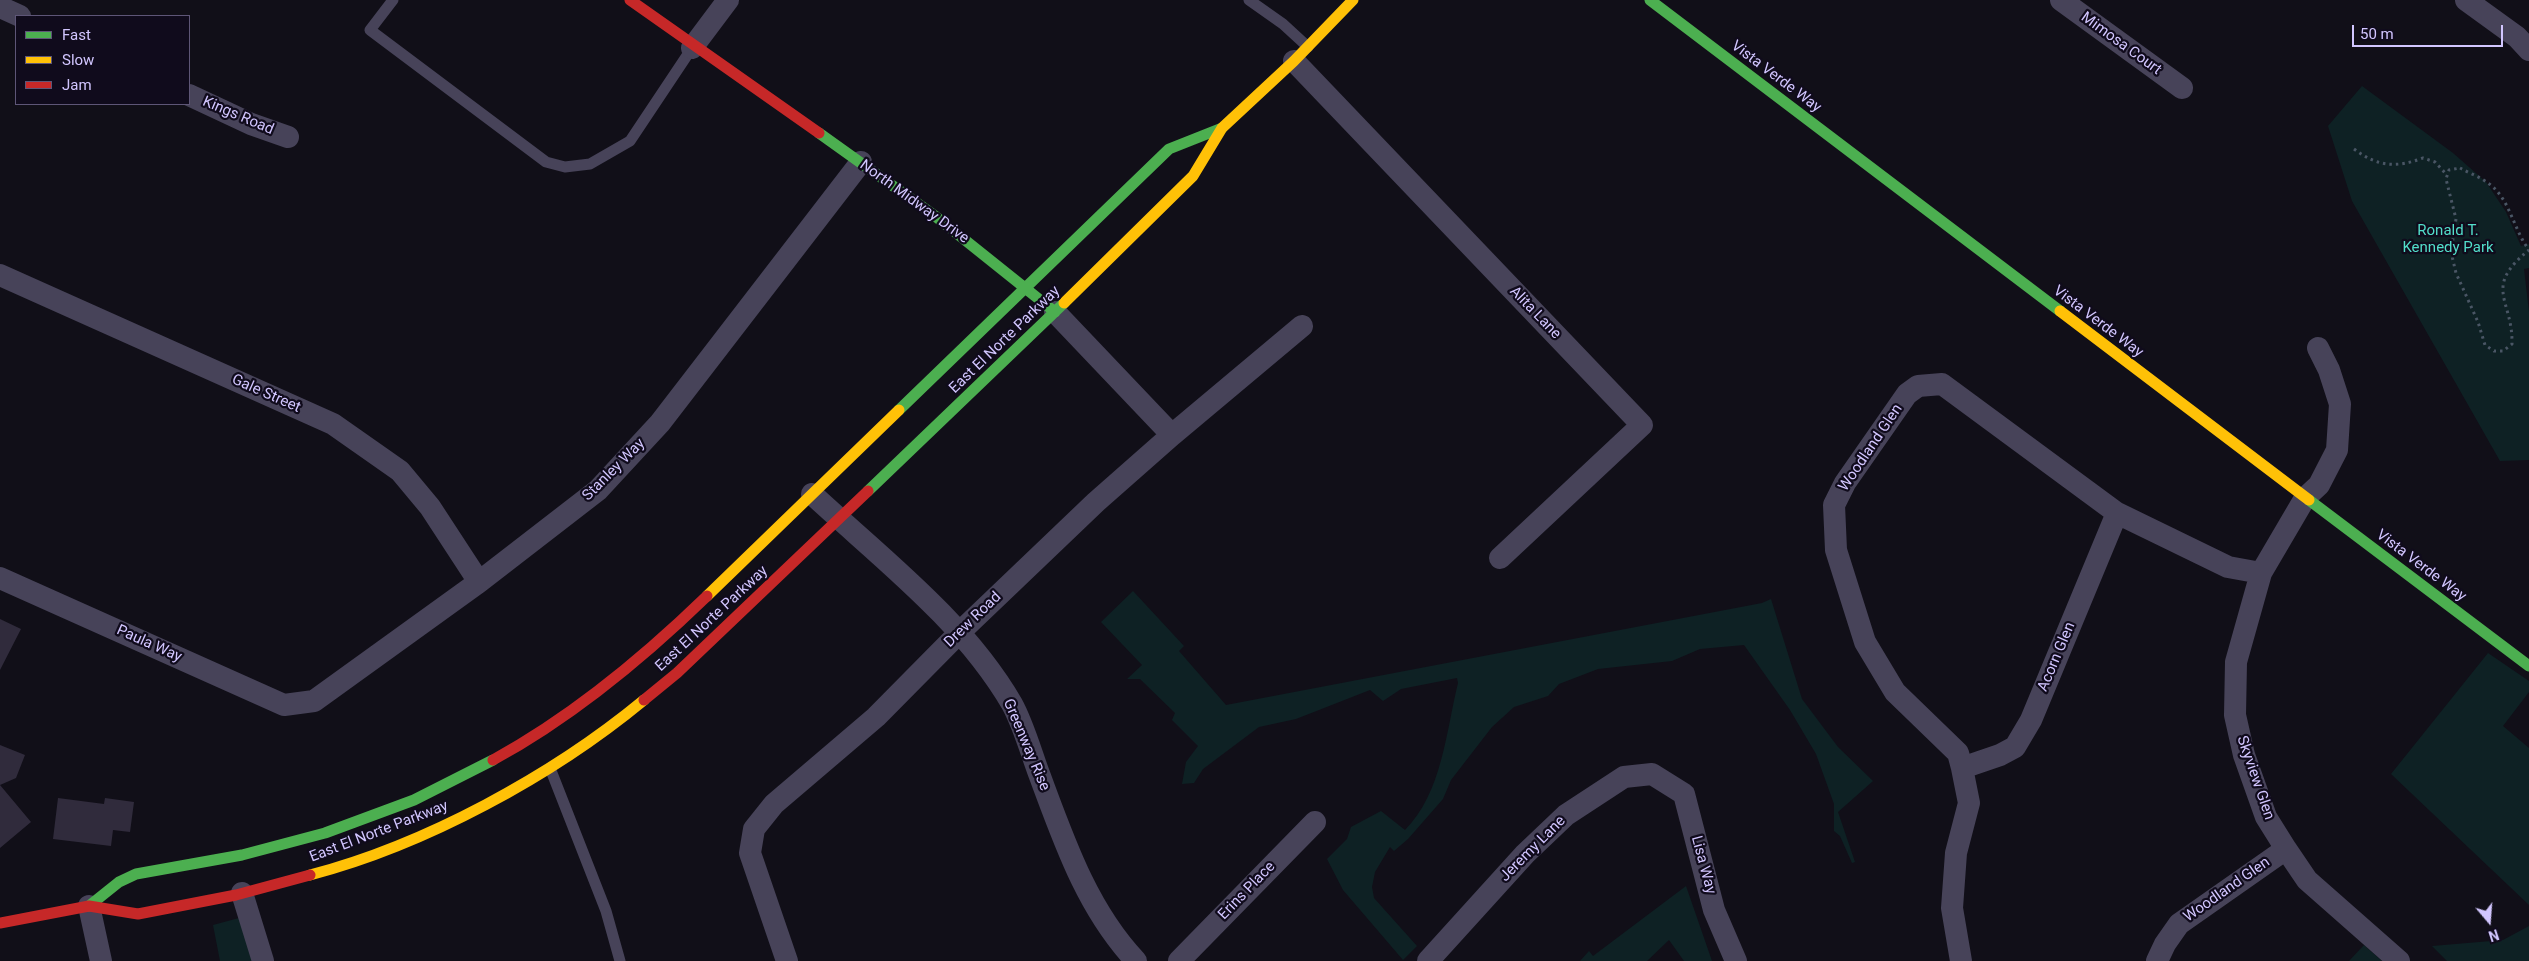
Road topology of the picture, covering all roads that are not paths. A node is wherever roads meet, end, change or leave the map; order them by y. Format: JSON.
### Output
{"nodes":[{"id":1,"x":393,"y":0,"type":"edge"},
{"id":2,"x":630,"y":0,"type":"edge"},
{"id":3,"x":728,"y":0,"type":"edge"},
{"id":4,"x":1249,"y":0,"type":"edge"},
{"id":5,"x":1650,"y":0,"type":"edge"},
{"id":6,"x":2061,"y":0,"type":"edge"},
{"id":7,"x":2466,"y":0,"type":"edge"},
{"id":8,"x":1354,"y":1,"type":"edge"},
{"id":9,"x":0,"y":7,"type":"edge"},
{"id":10,"x":18,"y":15,"type":"edge"},
{"id":11,"x":692,"y":48,"type":"junction"},
{"id":12,"x":2529,"y":50,"type":"edge"},
{"id":13,"x":1301,"y":54,"type":"junction"},
{"id":14,"x":2182,"y":88,"type":"dead end"},
{"id":15,"x":190,"y":95,"type":"edge"},
{"id":16,"x":1222,"y":128,"type":"junction"},
{"id":17,"x":288,"y":137,"type":"dead end"},
{"id":18,"x":861,"y":162,"type":"junction"},
{"id":19,"x":0,"y":275,"type":"edge"},
{"id":20,"x":1026,"y":288,"type":"junction"},
{"id":21,"x":1055,"y":312,"type":"junction"},
{"id":22,"x":1302,"y":326,"type":"dead end"},
{"id":23,"x":2318,"y":348,"type":"dead end"},
{"id":24,"x":1172,"y":435,"type":"junction"},
{"id":25,"x":812,"y":494,"type":"junction"},
{"id":26,"x":2305,"y":498,"type":"junction"},
{"id":27,"x":2117,"y":513,"type":"junction"},
{"id":28,"x":839,"y":519,"type":"junction"},
{"id":29,"x":1500,"y":558,"type":"dead end"},
{"id":30,"x":2262,"y":573,"type":"junction"},
{"id":31,"x":0,"y":578,"type":"edge"},
{"id":32,"x":479,"y":582,"type":"junction"},
{"id":33,"x":960,"y":632,"type":"junction"},
{"id":34,"x":2529,"y":666,"type":"edge"},
{"id":35,"x":299,"y":704,"type":"joint"},
{"id":36,"x":550,"y":768,"type":"junction"},
{"id":37,"x":1962,"y":768,"type":"junction"},
{"id":38,"x":1660,"y":778,"type":"joint"},
{"id":39,"x":1315,"y":822,"type":"dead end"},
{"id":40,"x":2286,"y":849,"type":"junction"},
{"id":41,"x":242,"y":893,"type":"junction"},
{"id":42,"x":89,"y":906,"type":"junction"},
{"id":43,"x":0,"y":923,"type":"edge"},
{"id":44,"x":101,"y":961,"type":"edge"},
{"id":45,"x":263,"y":961,"type":"edge"},
{"id":46,"x":620,"y":961,"type":"edge"},
{"id":47,"x":787,"y":961,"type":"edge"},
{"id":48,"x":1136,"y":961,"type":"edge"},
{"id":49,"x":1179,"y":961,"type":"edge"},
{"id":50,"x":1428,"y":961,"type":"edge"},
{"id":51,"x":1736,"y":961,"type":"edge"},
{"id":52,"x":1961,"y":961,"type":"edge"},
{"id":53,"x":2157,"y":961,"type":"edge"},
{"id":54,"x":2399,"y":961,"type":"edge"}],
"edges":[{"from":1,"to":11,"type":"lane"},
{"from":2,"to":11,"type":"main road","name":"North Midway Drive"},
{"from":3,"to":11,"type":"street"},
{"from":4,"to":13,"type":"lane"},
{"from":5,"to":26,"type":"main road","name":"Vista Verde Way"},
{"from":6,"to":14,"type":"street","name":"Mimosa Court"},
{"from":7,"to":12,"type":"street"},
{"from":8,"to":13,"type":"main road","name":"East El Norte Parkway"},
{"from":9,"to":10,"type":"street"},
{"from":11,"to":18,"type":"main road","name":"North Midway Drive"},
{"from":13,"to":16,"type":"main road","name":"East El Norte Parkway"},
{"from":13,"to":29,"type":"street","name":"Alita Lane"},
{"from":15,"to":17,"type":"street","name":"Kings Road"},
{"from":16,"to":20,"type":"main road","name":"East El Norte Parkway"},
{"from":16,"to":21,"type":"main road","name":"East El Norte Parkway"},
{"from":18,"to":20,"type":"main road","name":"North Midway Drive"},
{"from":18,"to":32,"type":"street","name":"Stanley Way"},
{"from":19,"to":32,"type":"street","name":"Gale Street"},
{"from":20,"to":21,"type":"main road","name":"North Midway Drive"},
{"from":20,"to":25,"type":"main road","name":"East El Norte Parkway"},
{"from":21,"to":24,"type":"street","name":"North Midway Drive"},
{"from":21,"to":28,"type":"main road","name":"East El Norte Parkway"},
{"from":22,"to":24,"type":"street","name":"Drew Road"},
{"from":23,"to":26,"type":"street","name":"Skyview Glen"},
{"from":24,"to":33,"type":"street","name":"Drew Road"},
{"from":25,"to":28,"type":"street","name":"Greenway Rise"},
{"from":25,"to":42,"type":"main road","name":"East El Norte Parkway"},
{"from":26,"to":30,"type":"street","name":"Skyview Glen"},
{"from":26,"to":34,"type":"main road","name":"Vista Verde Way"},
{"from":27,"to":30,"type":"street","name":"Woodland Glen"},
{"from":27,"to":37,"type":"street","name":"Acorn Glen"},
{"from":27,"to":37,"type":"street","name":"Woodland Glen"},
{"from":28,"to":33,"type":"street","name":"Greenway Rise"},
{"from":28,"to":36,"type":"main road","name":"East El Norte Parkway"},
{"from":30,"to":40,"type":"street","name":"Skyview Glen"},
{"from":31,"to":35,"type":"street","name":"Paula Way"},
{"from":32,"to":35,"type":"street","name":"Stanley Way"},
{"from":33,"to":47,"type":"street","name":"Drew Road"},
{"from":33,"to":48,"type":"street","name":"Greenway Rise"},
{"from":36,"to":41,"type":"main road","name":"East El Norte Parkway"},
{"from":36,"to":46,"type":"lane"},
{"from":37,"to":52,"type":"street","name":"Woodland Glen"},
{"from":38,"to":50,"type":"street","name":"Jeremy Lane"},
{"from":38,"to":51,"type":"street","name":"Lisa Way"},
{"from":39,"to":49,"type":"street","name":"Erins Place"},
{"from":40,"to":53,"type":"street","name":"Woodland Glen"},
{"from":40,"to":54,"type":"street","name":"Skyview Glen"},
{"from":41,"to":42,"type":"main road","name":"East El Norte Parkway"},
{"from":41,"to":45,"type":"street"},
{"from":42,"to":43,"type":"main road","name":"East El Norte Parkway"},
{"from":42,"to":44,"type":"street"}]}
